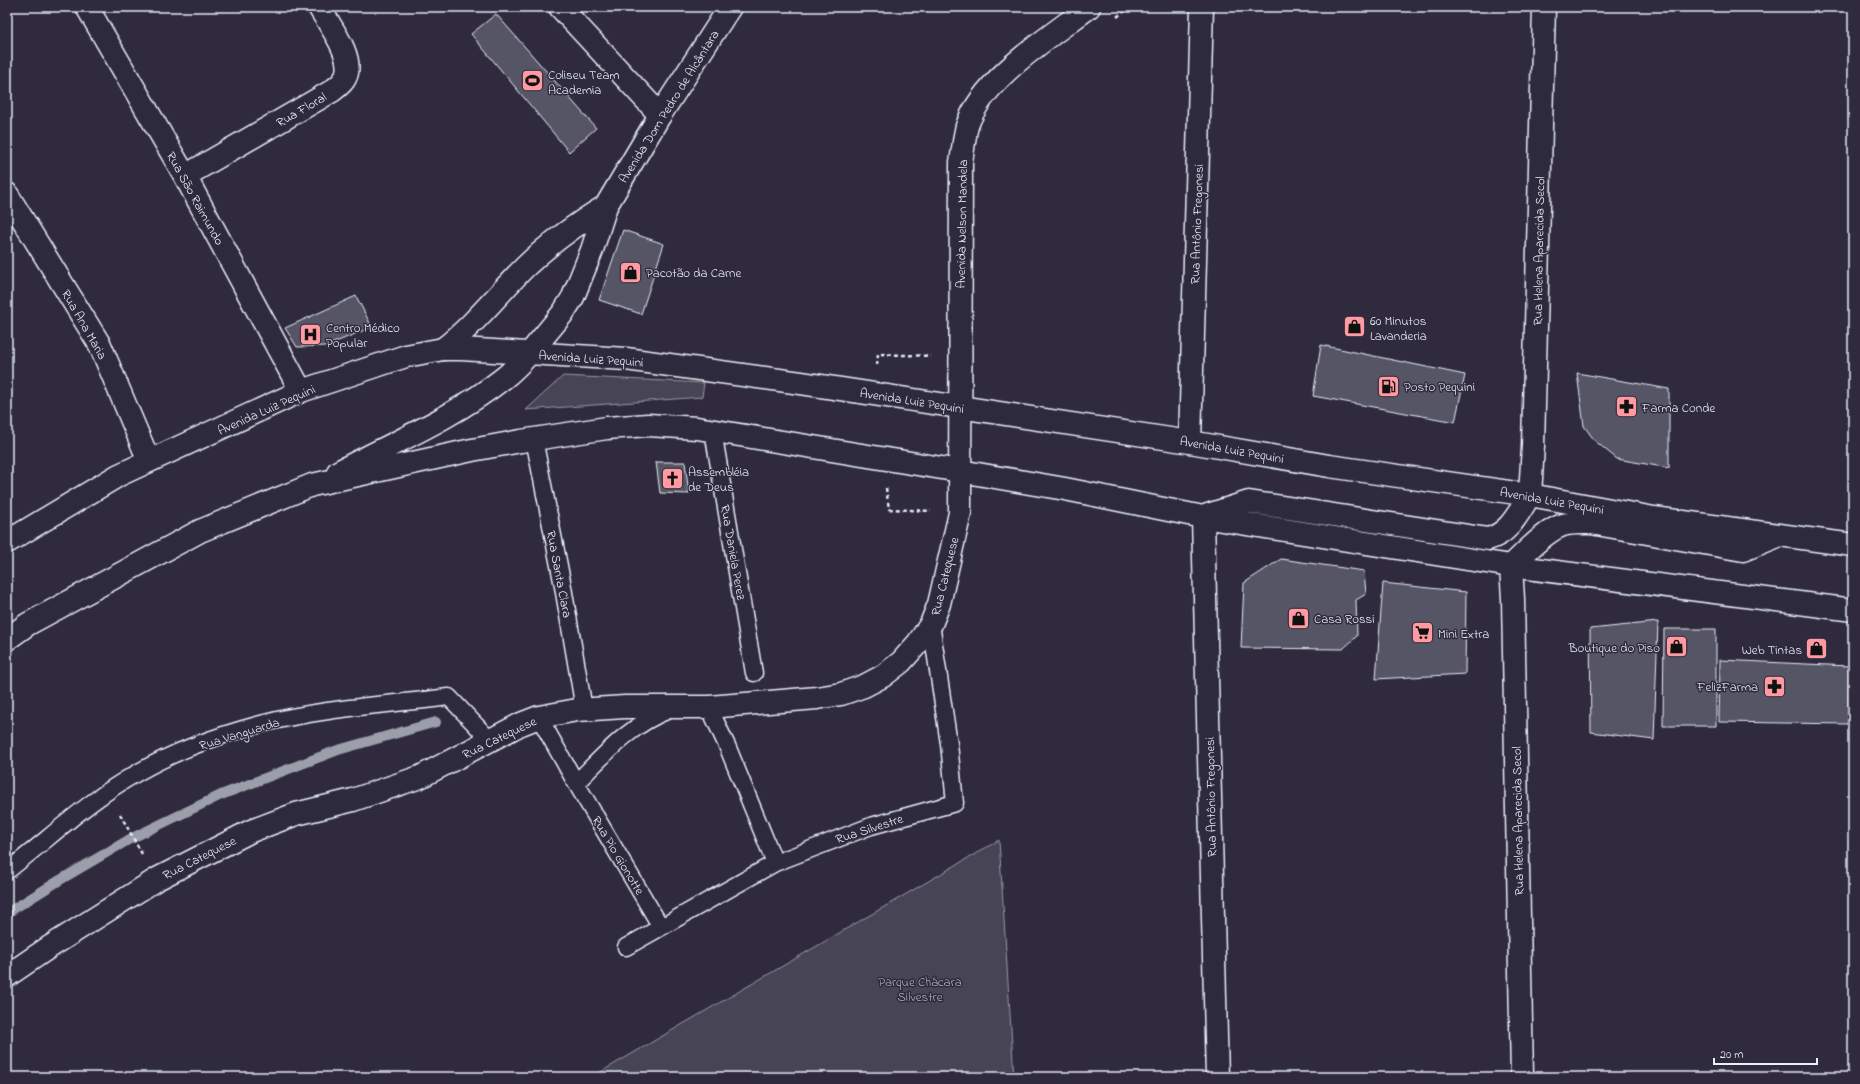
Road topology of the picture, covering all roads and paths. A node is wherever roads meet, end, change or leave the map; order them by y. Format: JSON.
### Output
{"nodes":[{"id":1,"x":87,"y":7,"type":"edge"},
{"id":2,"x":319,"y":7,"type":"edge"},
{"id":3,"x":560,"y":7,"type":"edge"},
{"id":4,"x":730,"y":7,"type":"edge"},
{"id":5,"x":1089,"y":7,"type":"edge"},
{"id":6,"x":1129,"y":7,"type":"edge"},
{"id":7,"x":1202,"y":7,"type":"edge"},
{"id":8,"x":1544,"y":7,"type":"edge"},
{"id":9,"x":1115,"y":19,"type":"dead end"},
{"id":10,"x":660,"y":115,"type":"junction"},
{"id":11,"x":185,"y":176,"type":"junction"},
{"id":12,"x":7,"y":194,"type":"edge"},
{"id":13,"x":606,"y":206,"type":"junction"},
{"id":14,"x":443,"y":349,"type":"junction"},
{"id":15,"x":530,"y":353,"type":"junction"},
{"id":16,"x":960,"y":358,"type":"junction"},
{"id":17,"x":301,"y":392,"type":"junction"},
{"id":18,"x":876,"y":394,"type":"junction"},
{"id":19,"x":960,"y":407,"type":"junction"},
{"id":20,"x":713,"y":431,"type":"junction"},
{"id":21,"x":534,"y":439,"type":"junction"},
{"id":22,"x":1190,"y":442,"type":"junction"},
{"id":23,"x":882,"y":459,"type":"junction"},
{"id":24,"x":149,"y":461,"type":"junction"},
{"id":25,"x":960,"y":471,"type":"junction"},
{"id":26,"x":312,"y":485,"type":"junction"},
{"id":27,"x":1530,"y":495,"type":"junction"},
{"id":28,"x":960,"y":513,"type":"junction"},
{"id":29,"x":1203,"y":517,"type":"junction"},
{"id":30,"x":1779,"y":536,"type":"junction"},
{"id":31,"x":7,"y":542,"type":"edge"},
{"id":32,"x":1853,"y":545,"type":"edge"},
{"id":33,"x":1511,"y":566,"type":"junction"},
{"id":34,"x":1853,"y":610,"type":"edge"},
{"id":35,"x":931,"y":624,"type":"junction"},
{"id":36,"x":7,"y":639,"type":"edge"},
{"id":37,"x":754,"y":673,"type":"dead end"},
{"id":38,"x":678,"y":706,"type":"junction"},
{"id":39,"x":709,"y":707,"type":"junction"},
{"id":40,"x":584,"y":710,"type":"junction"},
{"id":41,"x":539,"y":717,"type":"junction"},
{"id":42,"x":490,"y":740,"type":"junction"},
{"id":43,"x":576,"y":783,"type":"junction"},
{"id":44,"x":123,"y":820,"type":"dead end"},
{"id":45,"x":139,"y":849,"type":"dead end"},
{"id":46,"x":775,"y":863,"type":"junction"},
{"id":47,"x":7,"y":871,"type":"edge"},
{"id":48,"x":662,"y":927,"type":"junction"},
{"id":49,"x":626,"y":947,"type":"dead end"},
{"id":50,"x":7,"y":976,"type":"edge"},
{"id":51,"x":1217,"y":1077,"type":"edge"},
{"id":52,"x":1522,"y":1077,"type":"edge"}],
"edges":[{"from":1,"to":11,"type":"street","name":"Rua São Raimundo"},
{"from":2,"to":11,"type":"street","name":"Rua Floral"},
{"from":3,"to":10,"type":"street"},
{"from":4,"to":10,"type":"street","name":"Avenida Dom Pedro de Alcântara"},
{"from":5,"to":16,"type":"street","name":"Avenida Nelson Mandela"},
{"from":6,"to":9,"type":"path"},
{"from":7,"to":22,"type":"street","name":"Rua Antônio Fregonesi"},
{"from":8,"to":27,"type":"street","name":"Rua Helena Aparecida Secol"},
{"from":10,"to":13,"type":"street","name":"Avenida Dom Pedro de Alcântara"},
{"from":11,"to":17,"type":"street","name":"Rua São Raimundo"},
{"from":12,"to":24,"type":"street","name":"Rua Ana Maria"},
{"from":13,"to":14,"type":"street","name":"Avenida Dom Pedro de Alcântara"},
{"from":13,"to":15,"type":"street","name":"Avenida Dom Pedro de Alcântara"},
{"from":14,"to":15,"type":"street","name":"Avenida Luiz Pequini"},
{"from":14,"to":17,"type":"street","name":"Avenida Luiz Pequini"},
{"from":15,"to":18,"type":"street","name":"Avenida Luiz Pequini"},
{"from":15,"to":26,"type":"street","name":"Avenida Dom Pedro de Alcântara"},
{"from":16,"to":18,"type":"path"},
{"from":16,"to":19,"type":"street","name":"Avenida Nelson Mandela"},
{"from":17,"to":24,"type":"street","name":"Avenida Luiz Pequini"},
{"from":18,"to":19,"type":"street","name":"Avenida Luiz Pequini"},
{"from":19,"to":22,"type":"street","name":"Avenida Luiz Pequini"},
{"from":19,"to":25,"type":"street","name":"Avenida Nelson Mandela"},
{"from":20,"to":21,"type":"street"},
{"from":20,"to":23,"type":"street"},
{"from":20,"to":37,"type":"lane","name":"Rua Daniela Perez"},
{"from":21,"to":26,"type":"street"},
{"from":21,"to":40,"type":"lane","name":"Rua Santa Clara"},
{"from":22,"to":27,"type":"street","name":"Avenida Luiz Pequini"},
{"from":23,"to":25,"type":"street"},
{"from":23,"to":28,"type":"path"},
{"from":24,"to":31,"type":"street","name":"Avenida Luiz Pequini"},
{"from":25,"to":28,"type":"street","name":"Rua Catequese"},
{"from":25,"to":29,"type":"street"},
{"from":26,"to":36,"type":"street"},
{"from":27,"to":29,"type":"street"},
{"from":27,"to":30,"type":"street","name":"Avenida Luiz Pequini"},
{"from":28,"to":35,"type":"street","name":"Rua Catequese"},
{"from":29,"to":33,"type":"street"},
{"from":29,"to":51,"type":"street","name":"Rua Antônio Fregonesi"},
{"from":30,"to":32,"type":"street","name":"Avenida Luiz Pequini"},
{"from":30,"to":33,"type":"street"},
{"from":33,"to":34,"type":"street"},
{"from":33,"to":52,"type":"street","name":"Rua Helena Aparecida Secol"},
{"from":35,"to":39,"type":"street","name":"Rua Catequese"},
{"from":35,"to":46,"type":"lane","name":"Rua Silvestre"},
{"from":38,"to":39,"type":"street","name":"Rua Catequese"},
{"from":38,"to":40,"type":"street","name":"Rua Catequese"},
{"from":38,"to":43,"type":"lane"},
{"from":39,"to":46,"type":"lane"},
{"from":40,"to":41,"type":"street","name":"Rua Catequese"},
{"from":41,"to":42,"type":"street","name":"Rua Catequese"},
{"from":41,"to":43,"type":"lane","name":"Rua Pio Gionotte"},
{"from":42,"to":47,"type":"lane","name":"Rua Vanguarda"},
{"from":42,"to":50,"type":"street","name":"Rua Catequese"},
{"from":43,"to":48,"type":"lane","name":"Rua Pio Gionotte"},
{"from":44,"to":45,"type":"path"},
{"from":46,"to":48,"type":"lane","name":"Rua Silvestre"},
{"from":48,"to":49,"type":"lane","name":"Rua Silvestre"}]}
